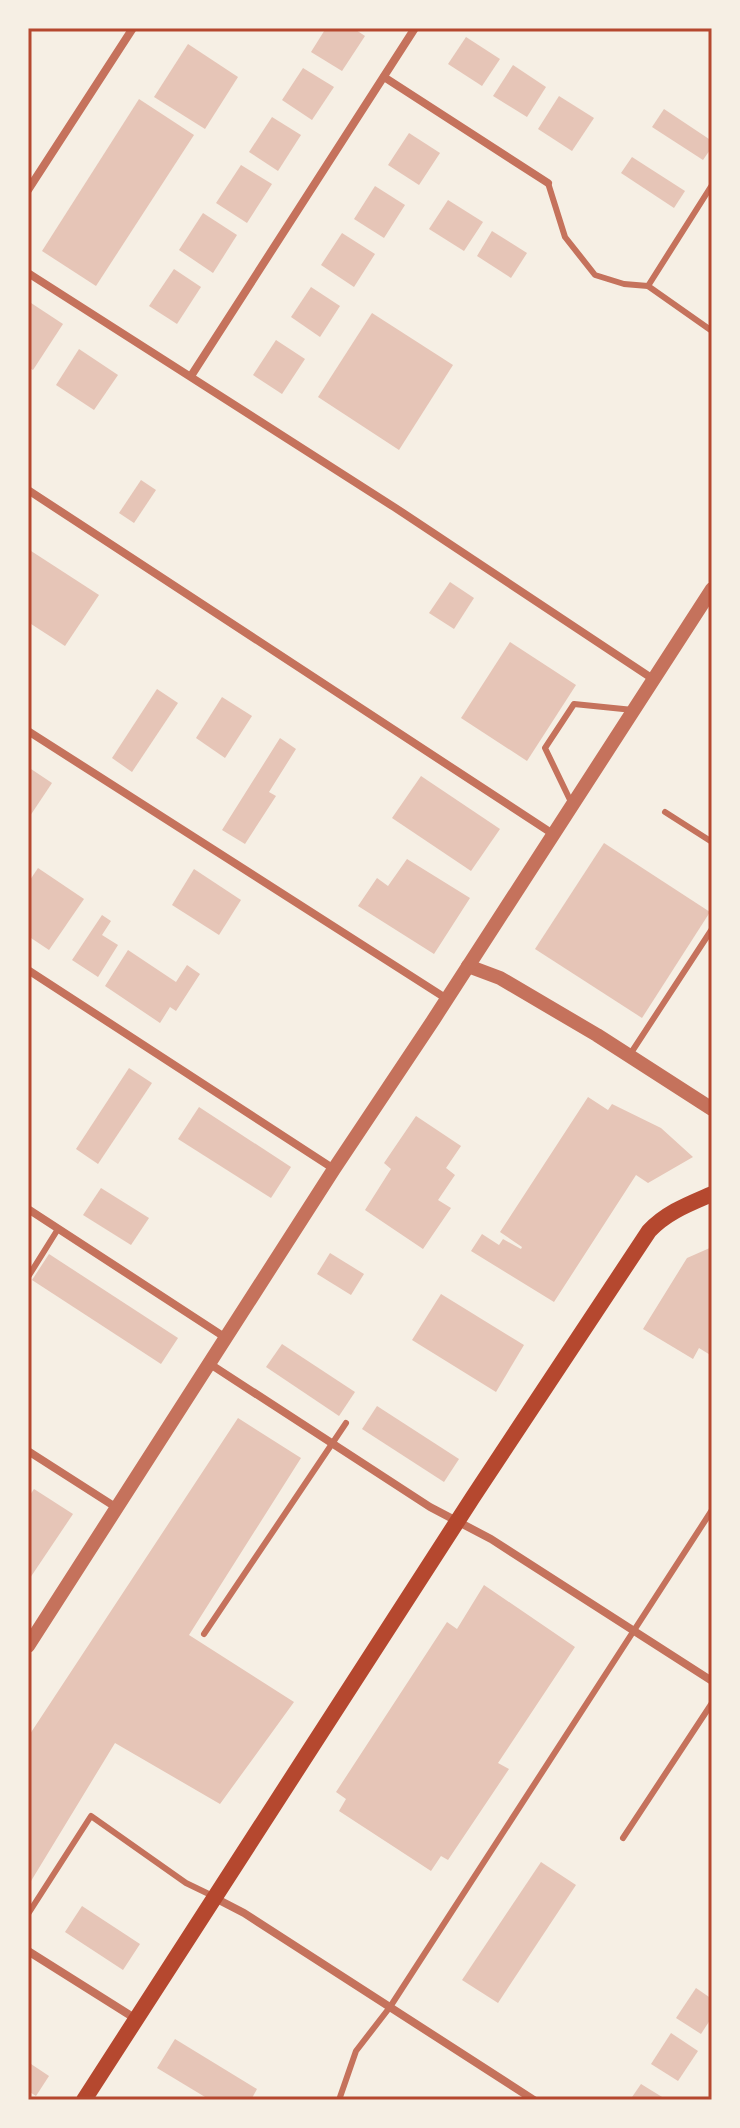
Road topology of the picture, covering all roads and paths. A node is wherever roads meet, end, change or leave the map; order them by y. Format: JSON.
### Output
{"nodes":[{"id":1,"x":133,"y":28,"type":"edge"},
{"id":2,"x":415,"y":28,"type":"edge"},
{"id":3,"x":384,"y":77,"type":"junction"},
{"id":4,"x":548,"y":183,"type":"joint"},
{"id":5,"x":712,"y":185,"type":"edge"},
{"id":6,"x":28,"y":190,"type":"edge"},
{"id":7,"x":28,"y":273,"type":"edge"},
{"id":8,"x":648,"y":286,"type":"junction"},
{"id":9,"x":712,"y":331,"type":"edge"},
{"id":10,"x":191,"y":376,"type":"junction"},
{"id":11,"x":28,"y":490,"type":"edge"},
{"id":12,"x":712,"y":589,"type":"edge"},
{"id":13,"x":653,"y":679,"type":"junction"},
{"id":14,"x":633,"y":710,"type":"junction"},
{"id":15,"x":28,"y":731,"type":"edge"},
{"id":16,"x":572,"y":804,"type":"junction"},
{"id":17,"x":665,"y":812,"type":"dead end"},
{"id":18,"x":553,"y":834,"type":"junction"},
{"id":19,"x":712,"y":842,"type":"edge"},
{"id":20,"x":712,"y":929,"type":"edge"},
{"id":21,"x":468,"y":966,"type":"junction"},
{"id":22,"x":28,"y":970,"type":"edge"},
{"id":23,"x":447,"y":999,"type":"junction"},
{"id":24,"x":629,"y":1056,"type":"junction"},
{"id":25,"x":712,"y":1109,"type":"edge"},
{"id":26,"x":334,"y":1169,"type":"junction"},
{"id":27,"x":712,"y":1194,"type":"edge"},
{"id":28,"x":28,"y":1209,"type":"edge"},
{"id":29,"x":58,"y":1229,"type":"junction"},
{"id":30,"x":28,"y":1277,"type":"edge"},
{"id":31,"x":226,"y":1338,"type":"junction"},
{"id":32,"x":210,"y":1364,"type":"junction"},
{"id":33,"x":346,"y":1423,"type":"dead end"},
{"id":34,"x":332,"y":1444,"type":"junction"},
{"id":35,"x":28,"y":1451,"type":"edge"},
{"id":36,"x":117,"y":1509,"type":"junction"},
{"id":37,"x":712,"y":1510,"type":"edge"},
{"id":38,"x":457,"y":1521,"type":"junction"},
{"id":39,"x":634,"y":1630,"type":"junction"},
{"id":40,"x":204,"y":1634,"type":"dead end"},
{"id":41,"x":28,"y":1646,"type":"edge"},
{"id":42,"x":712,"y":1681,"type":"edge"},
{"id":43,"x":712,"y":1703,"type":"edge"},
{"id":44,"x":623,"y":1838,"type":"dead end"},
{"id":45,"x":215,"y":1897,"type":"junction"},
{"id":46,"x":28,"y":1914,"type":"edge"},
{"id":47,"x":28,"y":1951,"type":"edge"},
{"id":48,"x":390,"y":2007,"type":"junction"},
{"id":49,"x":136,"y":2019,"type":"junction"},
{"id":50,"x":84,"y":2100,"type":"edge"},
{"id":51,"x":339,"y":2100,"type":"edge"},
{"id":52,"x":534,"y":2100,"type":"edge"}],
"edges":[{"from":1,"to":6,"type":"street"},
{"from":2,"to":3,"type":"street"},
{"from":3,"to":4,"type":"street"},
{"from":3,"to":10,"type":"street"},
{"from":4,"to":8,"type":"lane"},
{"from":5,"to":8,"type":"lane"},
{"from":7,"to":10,"type":"street"},
{"from":8,"to":9,"type":"lane"},
{"from":10,"to":13,"type":"street"},
{"from":11,"to":18,"type":"street"},
{"from":12,"to":13,"type":"street"},
{"from":13,"to":14,"type":"street"},
{"from":14,"to":16,"type":"street"},
{"from":14,"to":16,"type":"lane"},
{"from":15,"to":23,"type":"street"},
{"from":16,"to":18,"type":"street"},
{"from":17,"to":19,"type":"lane"},
{"from":18,"to":21,"type":"street"},
{"from":20,"to":24,"type":"lane"},
{"from":21,"to":23,"type":"street"},
{"from":21,"to":24,"type":"street"},
{"from":22,"to":26,"type":"street"},
{"from":23,"to":26,"type":"street"},
{"from":24,"to":25,"type":"street"},
{"from":26,"to":31,"type":"street"},
{"from":27,"to":38,"type":"main road"},
{"from":28,"to":29,"type":"street"},
{"from":29,"to":30,"type":"lane"},
{"from":29,"to":31,"type":"street"},
{"from":31,"to":32,"type":"street"},
{"from":32,"to":34,"type":"street"},
{"from":32,"to":36,"type":"street"},
{"from":33,"to":34,"type":"lane"},
{"from":34,"to":38,"type":"street"},
{"from":34,"to":40,"type":"lane"},
{"from":35,"to":36,"type":"street"},
{"from":36,"to":41,"type":"street"},
{"from":37,"to":39,"type":"lane"},
{"from":38,"to":39,"type":"street"},
{"from":38,"to":45,"type":"main road"},
{"from":39,"to":42,"type":"street"},
{"from":39,"to":48,"type":"lane"},
{"from":43,"to":44,"type":"lane"},
{"from":45,"to":46,"type":"lane"},
{"from":45,"to":48,"type":"street"},
{"from":45,"to":49,"type":"main road"},
{"from":47,"to":49,"type":"street"},
{"from":48,"to":51,"type":"lane"},
{"from":48,"to":52,"type":"street"},
{"from":49,"to":50,"type":"main road"}]}
